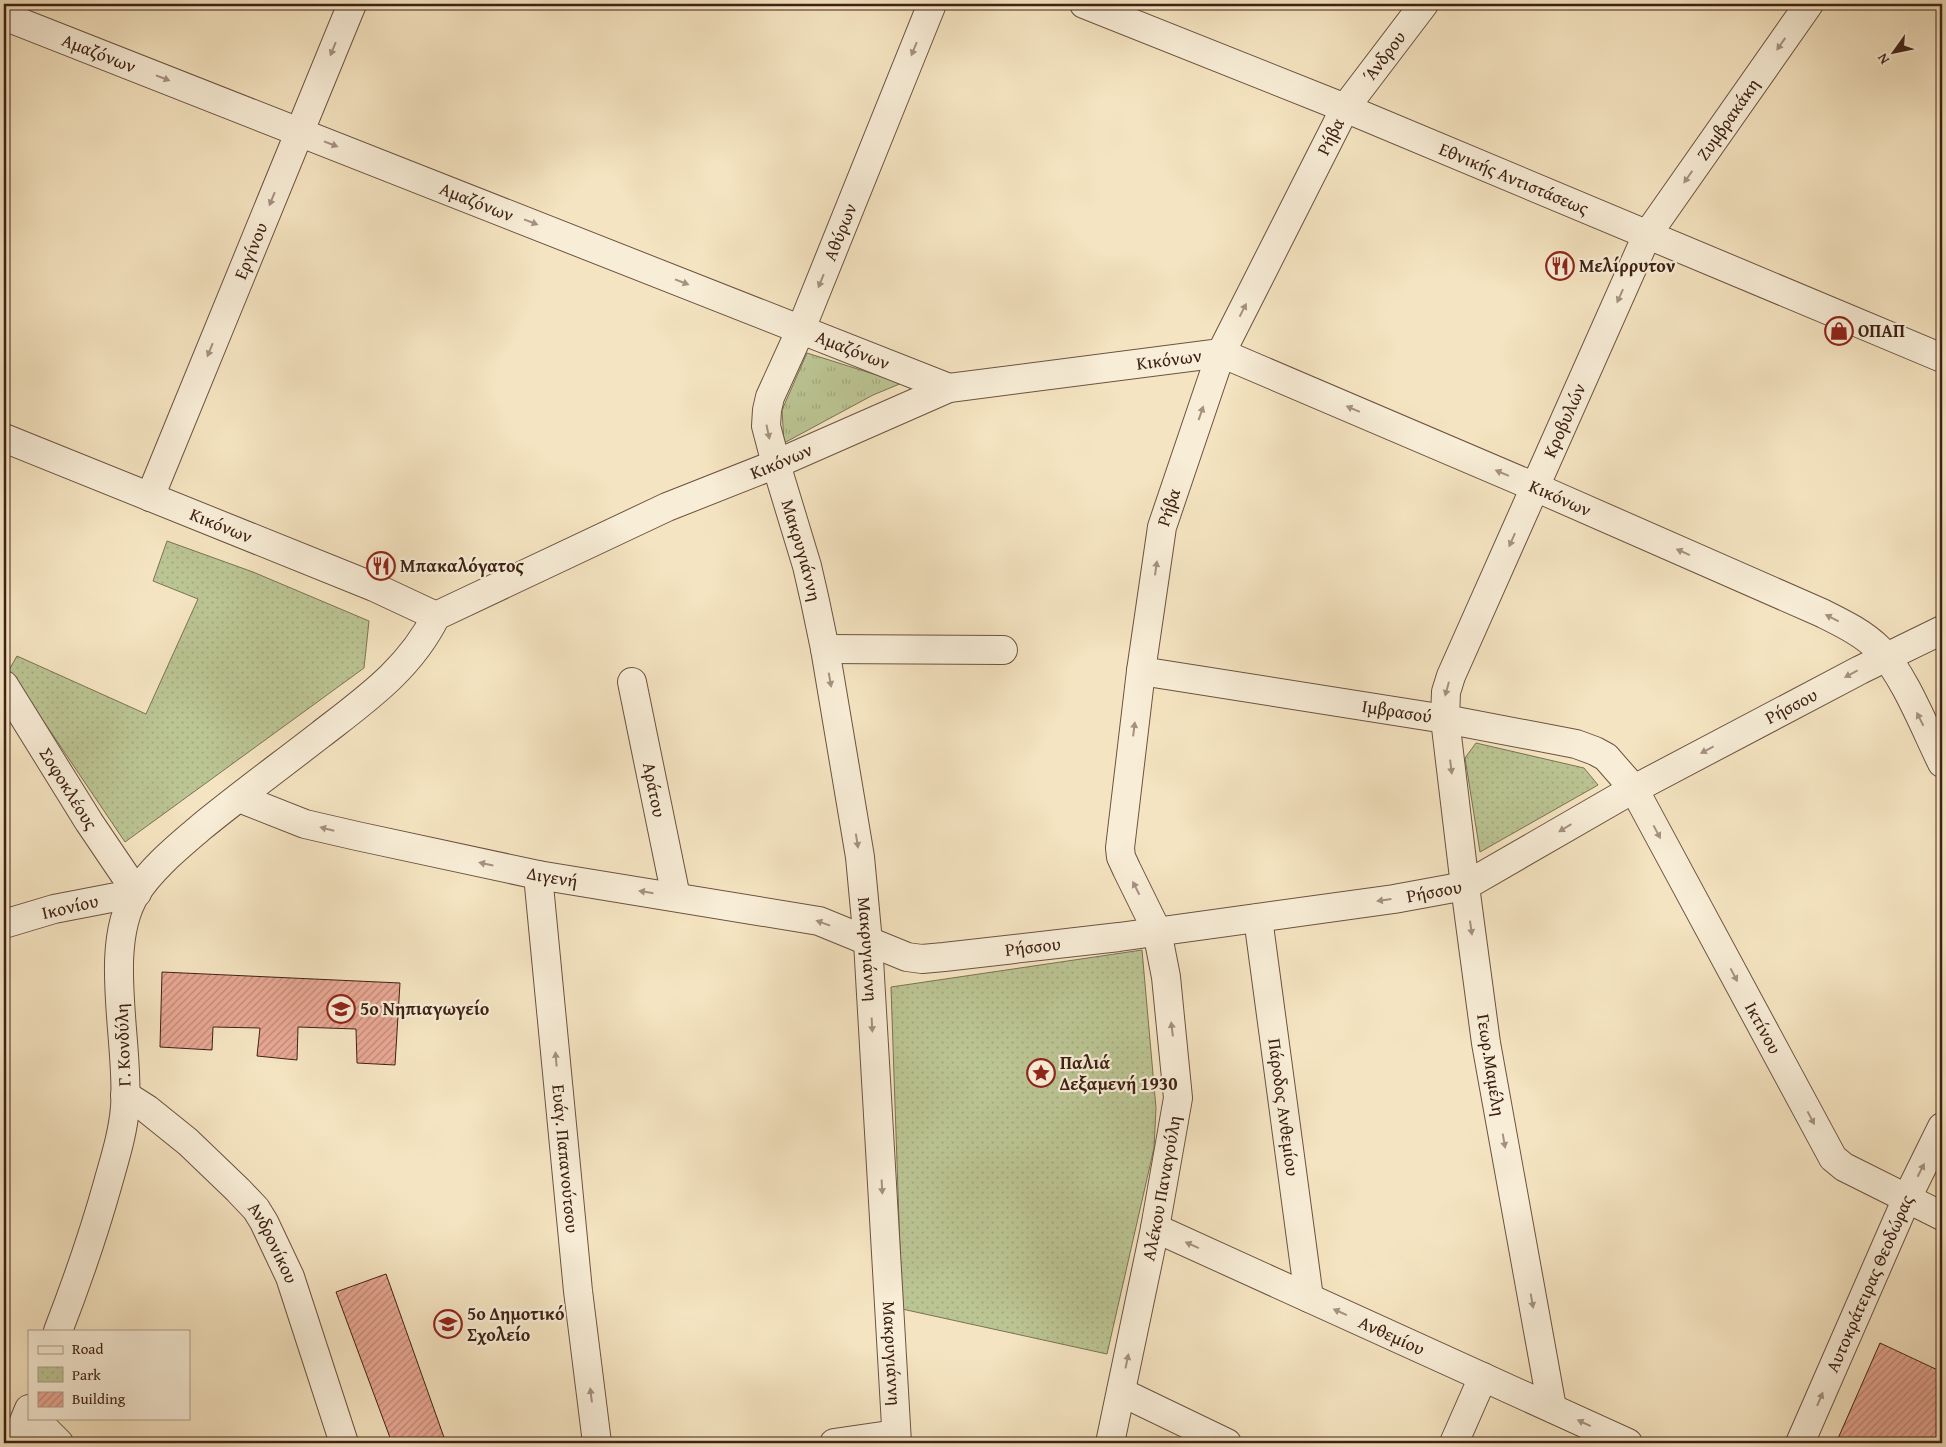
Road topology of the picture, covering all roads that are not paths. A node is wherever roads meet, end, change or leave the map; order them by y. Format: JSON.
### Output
{"nodes":[{"id":1,"x":352,"y":4,"type":"edge"},
{"id":2,"x":932,"y":4,"type":"edge"},
{"id":3,"x":1084,"y":4,"type":"edge"},
{"id":4,"x":1424,"y":4,"type":"edge"},
{"id":5,"x":1809,"y":4,"type":"edge"},
{"id":6,"x":4,"y":16,"type":"edge"},
{"id":7,"x":1344,"y":108,"type":"junction"},
{"id":8,"x":300,"y":132,"type":"junction"},
{"id":9,"x":1647,"y":235,"type":"junction"},
{"id":10,"x":801,"y":329,"type":"junction"},
{"id":11,"x":1221,"y":353,"type":"junction"},
{"id":12,"x":1942,"y":358,"type":"edge"},
{"id":13,"x":949,"y":388,"type":"junction"},
{"id":14,"x":4,"y":438,"type":"edge"},
{"id":15,"x":776,"y":464,"type":"junction"},
{"id":16,"x":1535,"y":487,"type":"junction"},
{"id":17,"x":150,"y":497,"type":"junction"},
{"id":18,"x":436,"y":616,"type":"junction"},
{"id":19,"x":1942,"y":630,"type":"edge"},
{"id":20,"x":825,"y":649,"type":"junction"},
{"id":21,"x":1002,"y":650,"type":"dead end"},
{"id":22,"x":1885,"y":656,"type":"junction"},
{"id":23,"x":1141,"y":671,"type":"junction"},
{"id":24,"x":632,"y":682,"type":"dead end"},
{"id":25,"x":4,"y":685,"type":"edge"},
{"id":26,"x":1445,"y":719,"type":"junction"},
{"id":27,"x":1942,"y":763,"type":"edge"},
{"id":28,"x":1634,"y":789,"type":"junction"},
{"id":29,"x":239,"y":798,"type":"junction"},
{"id":30,"x":538,"y":875,"type":"junction"},
{"id":31,"x":1465,"y":886,"type":"junction"},
{"id":32,"x":137,"y":893,"type":"junction"},
{"id":33,"x":676,"y":897,"type":"junction"},
{"id":34,"x":1258,"y":918,"type":"junction"},
{"id":35,"x":4,"y":924,"type":"edge"},
{"id":36,"x":1157,"y":931,"type":"junction"},
{"id":37,"x":868,"y":942,"type":"junction"},
{"id":38,"x":125,"y":1095,"type":"junction"},
{"id":39,"x":1942,"y":1127,"type":"edge"},
{"id":40,"x":1906,"y":1198,"type":"junction"},
{"id":41,"x":1942,"y":1216,"type":"edge"},
{"id":42,"x":1155,"y":1228,"type":"junction"},
{"id":43,"x":1309,"y":1298,"type":"junction"},
{"id":44,"x":58,"y":1330,"type":"edge"},
{"id":45,"x":1484,"y":1377,"type":"junction"},
{"id":46,"x":1121,"y":1392,"type":"junction"},
{"id":47,"x":1552,"y":1408,"type":"junction"},
{"id":48,"x":28,"y":1417,"type":"edge"},
{"id":49,"x":37,"y":1420,"type":"edge"},
{"id":50,"x":897,"y":1438,"type":"edge"},
{"id":51,"x":15,"y":1443,"type":"edge"},
{"id":52,"x":58,"y":1443,"type":"edge"},
{"id":53,"x":344,"y":1443,"type":"edge"},
{"id":54,"x":597,"y":1443,"type":"edge"},
{"id":55,"x":834,"y":1443,"type":"edge"},
{"id":56,"x":1110,"y":1443,"type":"edge"},
{"id":57,"x":1227,"y":1443,"type":"edge"},
{"id":58,"x":1454,"y":1443,"type":"edge"},
{"id":59,"x":1628,"y":1443,"type":"edge"},
{"id":60,"x":1800,"y":1443,"type":"edge"}],
"edges":[{"from":1,"to":8,"type":"street","name":"Εργίνου","one_way":true},
{"from":2,"to":10,"type":"street","name":"Αθύρων","one_way":true},
{"from":3,"to":7,"type":"street","name":"Εθνικής Αντιστάσεως"},
{"from":4,"to":7,"type":"street","name":"Άνδρου"},
{"from":5,"to":9,"type":"street","name":"Ζυμβρακάκη","one_way":true},
{"from":6,"to":8,"type":"street","name":"Αμαζόνων","one_way":true},
{"from":7,"to":9,"type":"street","name":"Εθνικής Αντιστάσεως"},
{"from":11,"to":7,"type":"street","name":"Ρήβα","one_way":true},
{"from":8,"to":10,"type":"street","name":"Αμαζόνων","one_way":true},
{"from":8,"to":17,"type":"street","name":"Εργίνου","one_way":true},
{"from":9,"to":12,"type":"street","name":"Εθνικής Αντιστάσεως"},
{"from":9,"to":16,"type":"street","name":"Κροβυλών","one_way":true},
{"from":10,"to":13,"type":"street","name":"Αμαζόνων"},
{"from":10,"to":15,"type":"street","name":"Αθύρων","one_way":true},
{"from":11,"to":13,"type":"street","name":"Κικόνων"},
{"from":16,"to":11,"type":"street","name":"Κικόνων","one_way":true},
{"from":23,"to":11,"type":"street","name":"Ρήβα","one_way":true},
{"from":13,"to":15,"type":"street","name":"Κικόνων"},
{"from":14,"to":17,"type":"street","name":"Κικόνων"},
{"from":15,"to":18,"type":"street","name":"Κικόνων"},
{"from":15,"to":20,"type":"street","name":"Μακρυγιάννη"},
{"from":22,"to":16,"type":"street","name":"Κικόνων","one_way":true},
{"from":16,"to":26,"type":"street","name":"Κροβυλών","one_way":true},
{"from":17,"to":18,"type":"street","name":"Κικόνων"},
{"from":18,"to":29,"type":"street"},
{"from":19,"to":22,"type":"street","name":"Ρήσσου"},
{"from":20,"to":21,"type":"street"},
{"from":20,"to":37,"type":"street","name":"Μακρυγιάννη","one_way":true},
{"from":27,"to":22,"type":"street","name":"Κικόνων","one_way":true},
{"from":22,"to":28,"type":"street","name":"Ρήσσου","one_way":true},
{"from":23,"to":26,"type":"street","name":"Ιμβρασού"},
{"from":36,"to":23,"type":"street","name":"Ρήβα","one_way":true},
{"from":24,"to":33,"type":"street","name":"Αράτου"},
{"from":25,"to":32,"type":"street","name":"Σοφοκλέους"},
{"from":26,"to":28,"type":"street","name":"Ιμβρασού"},
{"from":26,"to":31,"type":"street","name":"Γεωρ.Μαμέλη","one_way":true},
{"from":28,"to":31,"type":"street","name":"Ρήσσου","one_way":true},
{"from":28,"to":40,"type":"street","name":"Ικτίνου","one_way":true},
{"from":30,"to":29,"type":"street","name":"Διγενή","one_way":true},
{"from":29,"to":32,"type":"street","name":"Γ. Κονδύλη"},
{"from":33,"to":30,"type":"street","name":"Διγενή","one_way":true},
{"from":54,"to":30,"type":"street","name":"Ευάγ. Παπανούτσου","one_way":true},
{"from":31,"to":34,"type":"street","name":"Ρήσσου","one_way":true},
{"from":31,"to":47,"type":"street","name":"Γεωρ.Μαμέλη","one_way":true},
{"from":32,"to":35,"type":"street","name":"Ικονίου"},
{"from":32,"to":38,"type":"street","name":"Γ. Κονδύλη"},
{"from":37,"to":33,"type":"street","name":"Διγενή","one_way":true},
{"from":34,"to":36,"type":"street","name":"Ρήσσου"},
{"from":34,"to":43,"type":"street","name":"Πάροδος Ανθεμίου"},
{"from":36,"to":37,"type":"street","name":"Ρήσσου"},
{"from":42,"to":36,"type":"street","name":"Αλέκου Παναγούλη","one_way":true},
{"from":37,"to":50,"type":"street","name":"Μακρυγιάννη","one_way":true},
{"from":38,"to":44,"type":"street","name":"Γ. Κονδύλη"},
{"from":38,"to":53,"type":"street","name":"Ανδρονίκου"},
{"from":40,"to":39,"type":"street","name":"Αυτοκράτειρας Θεοδώρας","one_way":true},
{"from":40,"to":41,"type":"street","name":"Ικτίνου"},
{"from":60,"to":40,"type":"street","name":"Αυτοκράτειρας Θεοδώρας","one_way":true},
{"from":43,"to":42,"type":"street","name":"Ανθεμίου","one_way":true},
{"from":46,"to":42,"type":"street","name":"Αλέκου Παναγούλη","one_way":true},
{"from":45,"to":43,"type":"street","name":"Ανθεμίου","one_way":true},
{"from":45,"to":47,"type":"street","name":"Ανθεμίου"},
{"from":45,"to":58,"type":"street"},
{"from":46,"to":56,"type":"street","name":"Αλέκου Παναγούλη"},
{"from":46,"to":57,"type":"street"},
{"from":59,"to":47,"type":"street","name":"Ανθεμίου","one_way":true},
{"from":48,"to":51,"type":"street"},
{"from":49,"to":52,"type":"street"},
{"from":50,"to":55,"type":"street"}]}
